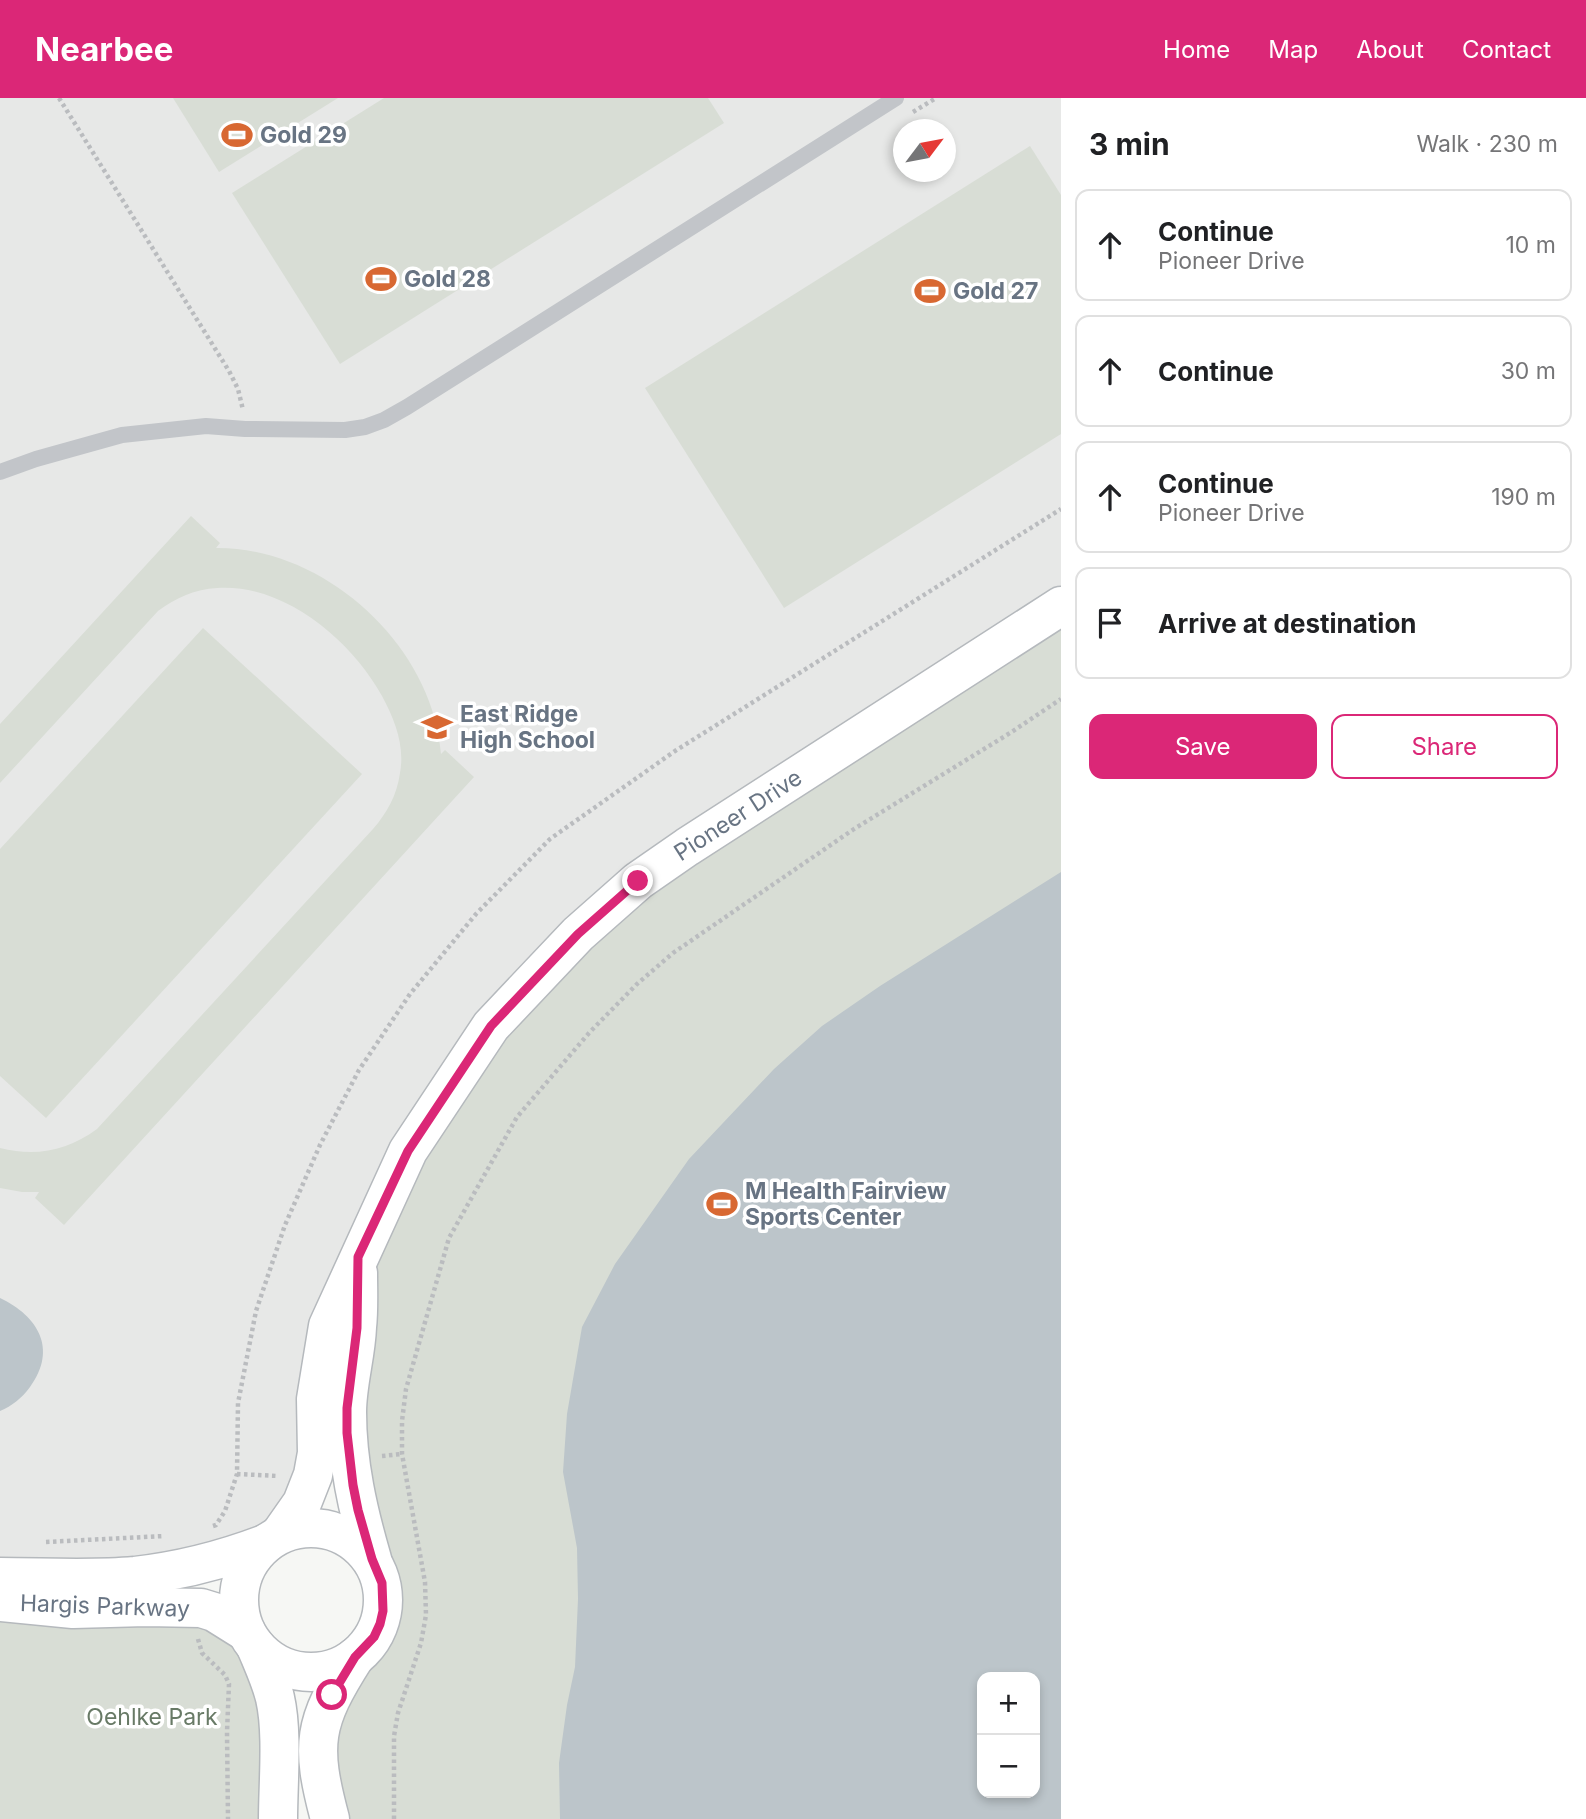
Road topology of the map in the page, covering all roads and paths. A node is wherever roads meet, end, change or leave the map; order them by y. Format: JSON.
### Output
{"nodes":[{"id":1,"x":59,"y":98,"type":"edge"},
{"id":2,"x":896,"y":98,"type":"edge"},
{"id":3,"x":245,"y":429,"type":"junction"},
{"id":4,"x":0,"y":472,"type":"edge"},
{"id":5,"x":1061,"y":607,"type":"edge"},
{"id":6,"x":1061,"y":699,"type":"edge"},
{"id":7,"x":358,"y":1257,"type":"junction"},
{"id":8,"x":237,"y":1474,"type":"dead end"},
{"id":9,"x":204,"y":1530,"type":"dead end"},
{"id":10,"x":165,"y":1536,"type":"dead end"},
{"id":11,"x":273,"y":1539,"type":"junction"},
{"id":12,"x":41,"y":1542,"type":"dead end"},
{"id":13,"x":372,"y":1559,"type":"junction"},
{"id":14,"x":0,"y":1577,"type":"edge"},
{"id":15,"x":0,"y":1602,"type":"edge"},
{"id":16,"x":199,"y":1635,"type":"dead end"},
{"id":17,"x":251,"y":1639,"type":"junction"},
{"id":18,"x":355,"y":1657,"type":"junction"},
{"id":19,"x":228,"y":1819,"type":"edge"},
{"id":20,"x":278,"y":1819,"type":"edge"},
{"id":21,"x":330,"y":1819,"type":"edge"},
{"id":22,"x":394,"y":1819,"type":"edge"}],
"edges":[{"from":1,"to":3,"type":"path"},
{"from":2,"to":3,"type":"lane"},
{"from":3,"to":4,"type":"lane"},
{"from":5,"to":7,"type":"street","name":"Pioneer Drive"},
{"from":6,"to":22,"type":"path"},
{"from":7,"to":11,"type":"street","name":"Pioneer Drive"},
{"from":7,"to":13,"type":"street","name":"Pioneer Drive"},
{"from":8,"to":9,"type":"path"},
{"from":10,"to":12,"type":"path"},
{"from":11,"to":13,"type":"street"},
{"from":11,"to":14,"type":"street","name":"Hargis Parkway"},
{"from":11,"to":17,"type":"street"},
{"from":13,"to":18,"type":"street"},
{"from":15,"to":17,"type":"street","name":"Hargis Parkway"},
{"from":16,"to":19,"type":"path"},
{"from":17,"to":18,"type":"street"},
{"from":17,"to":20,"type":"street"},
{"from":18,"to":21,"type":"street"}]}
